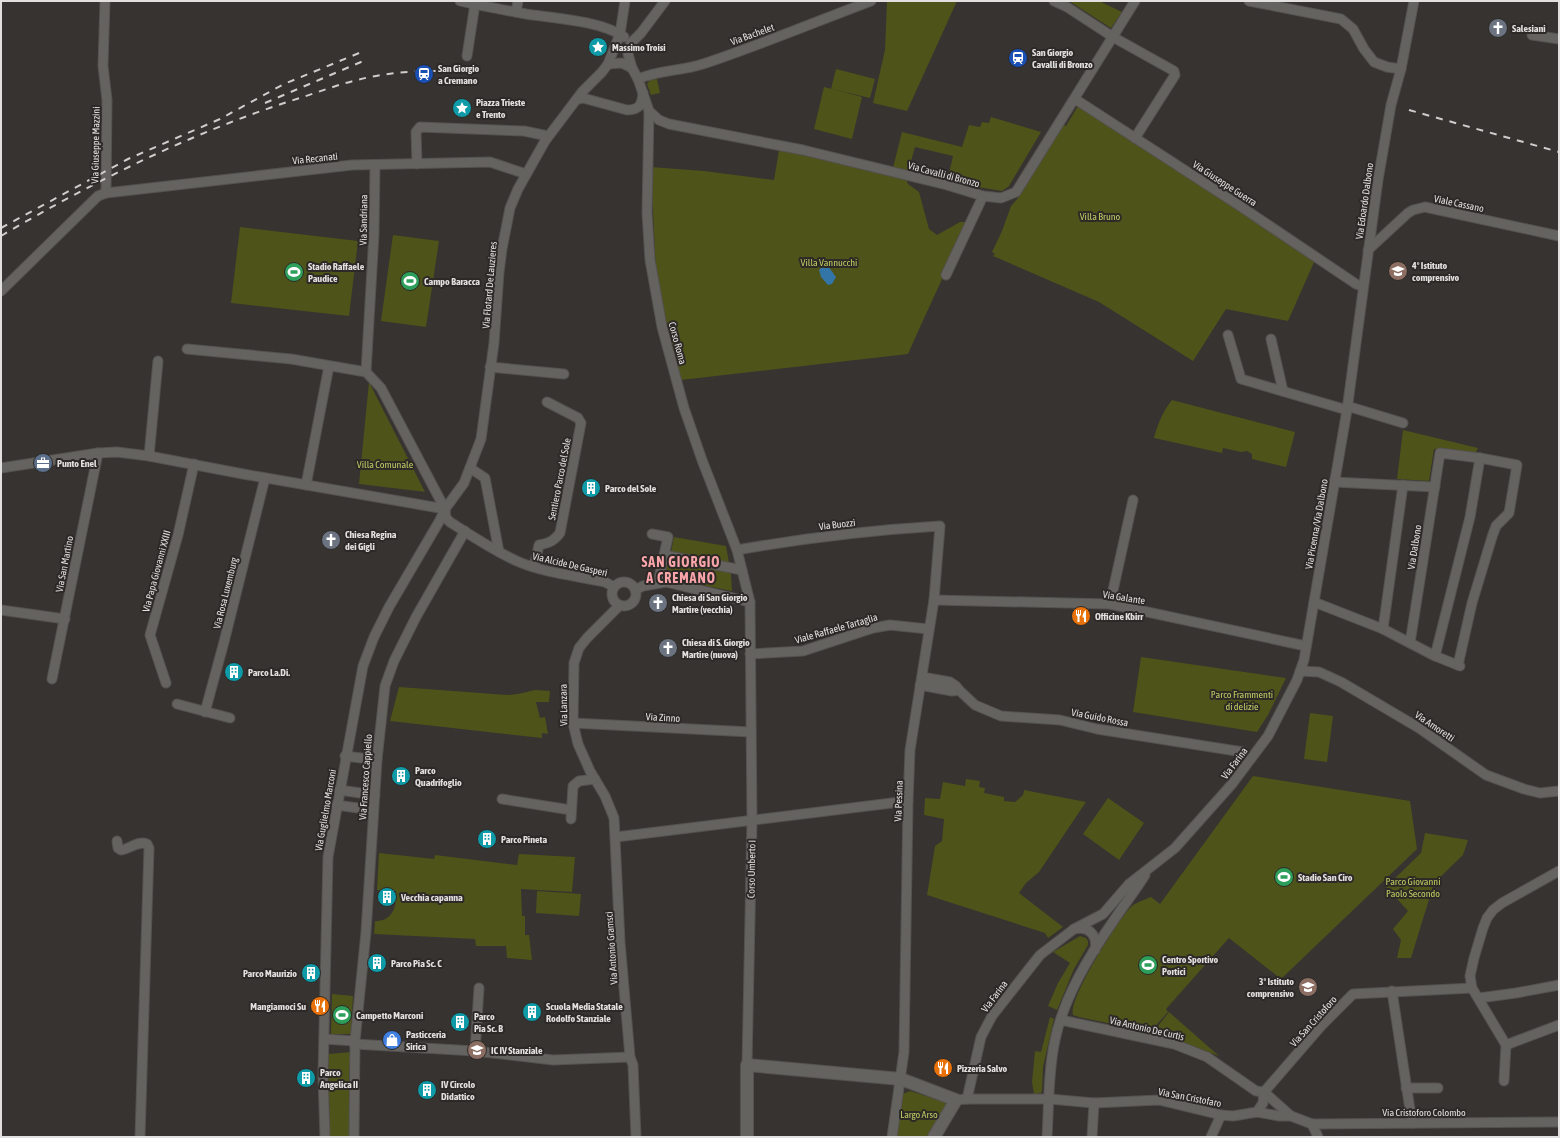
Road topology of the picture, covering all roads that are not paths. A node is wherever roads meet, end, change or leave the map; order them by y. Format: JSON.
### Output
{"nodes":[{"id":1,"x":105,"y":1,"type":"edge"},
{"id":2,"x":460,"y":1,"type":"edge"},
{"id":3,"x":518,"y":1,"type":"edge"},
{"id":4,"x":625,"y":1,"type":"edge"},
{"id":5,"x":665,"y":1,"type":"edge"},
{"id":6,"x":871,"y":1,"type":"edge"},
{"id":7,"x":1054,"y":1,"type":"edge"},
{"id":8,"x":1135,"y":1,"type":"edge"},
{"id":9,"x":1249,"y":1,"type":"edge"},
{"id":10,"x":1414,"y":1,"type":"edge"},
{"id":11,"x":475,"y":4,"type":"junction"},
{"id":12,"x":516,"y":12,"type":"junction"},
{"id":13,"x":620,"y":34,"type":"junction"},
{"id":14,"x":1532,"y":35,"type":"dead end"},
{"id":15,"x":1113,"y":37,"type":"junction"},
{"id":16,"x":1559,"y":39,"type":"edge"},
{"id":17,"x":631,"y":43,"type":"junction"},
{"id":18,"x":467,"y":56,"type":"dead end"},
{"id":19,"x":608,"y":64,"type":"junction"},
{"id":20,"x":632,"y":68,"type":"junction"},
{"id":21,"x":1400,"y":69,"type":"junction"},
{"id":22,"x":638,"y":78,"type":"junction"},
{"id":23,"x":593,"y":82,"type":"junction"},
{"id":24,"x":642,"y":93,"type":"junction"},
{"id":25,"x":1075,"y":99,"type":"junction"},
{"id":26,"x":578,"y":100,"type":"junction"},
{"id":27,"x":594,"y":101,"type":"junction"},
{"id":28,"x":649,"y":111,"type":"junction"},
{"id":29,"x":548,"y":136,"type":"junction"},
{"id":30,"x":1135,"y":138,"type":"junction"},
{"id":31,"x":417,"y":164,"type":"junction"},
{"id":32,"x":375,"y":165,"type":"junction"},
{"id":33,"x":526,"y":174,"type":"junction"},
{"id":34,"x":106,"y":193,"type":"junction"},
{"id":35,"x":983,"y":196,"type":"junction"},
{"id":36,"x":1559,"y":236,"type":"edge"},
{"id":37,"x":1368,"y":250,"type":"junction"},
{"id":38,"x":946,"y":275,"type":"dead end"},
{"id":39,"x":1362,"y":286,"type":"junction"},
{"id":40,"x":1,"y":291,"type":"edge"},
{"id":41,"x":1228,"y":336,"type":"dead end"},
{"id":42,"x":1272,"y":339,"type":"dead end"},
{"id":43,"x":187,"y":349,"type":"dead end"},
{"id":44,"x":158,"y":361,"type":"dead end"},
{"id":45,"x":329,"y":366,"type":"junction"},
{"id":46,"x":490,"y":367,"type":"junction"},
{"id":47,"x":366,"y":372,"type":"junction"},
{"id":48,"x":564,"y":374,"type":"dead end"},
{"id":49,"x":1283,"y":391,"type":"junction"},
{"id":50,"x":547,"y":402,"type":"dead end"},
{"id":51,"x":1347,"y":408,"type":"junction"},
{"id":52,"x":1403,"y":422,"type":"dead end"},
{"id":53,"x":98,"y":453,"type":"junction"},
{"id":54,"x":149,"y":456,"type":"junction"},
{"id":55,"x":1480,"y":458,"type":"junction"},
{"id":56,"x":194,"y":464,"type":"junction"},
{"id":57,"x":1,"y":468,"type":"edge"},
{"id":58,"x":470,"y":468,"type":"junction"},
{"id":59,"x":265,"y":478,"type":"junction"},
{"id":60,"x":1334,"y":482,"type":"junction"},
{"id":61,"x":1403,"y":484,"type":"junction"},
{"id":62,"x":306,"y":485,"type":"junction"},
{"id":63,"x":1435,"y":487,"type":"junction"},
{"id":64,"x":1133,"y":500,"type":"dead end"},
{"id":65,"x":445,"y":509,"type":"junction"},
{"id":66,"x":940,"y":526,"type":"joint"},
{"id":67,"x":465,"y":531,"type":"junction"},
{"id":68,"x":652,"y":534,"type":"dead end"},
{"id":69,"x":738,"y":550,"type":"junction"},
{"id":70,"x":499,"y":552,"type":"junction"},
{"id":71,"x":664,"y":555,"type":"junction"},
{"id":72,"x":534,"y":567,"type":"junction"},
{"id":73,"x":742,"y":570,"type":"junction"},
{"id":74,"x":658,"y":583,"type":"junction"},
{"id":75,"x":614,"y":586,"type":"junction"},
{"id":76,"x":635,"y":590,"type":"junction"},
{"id":77,"x":934,"y":600,"type":"junction"},
{"id":78,"x":750,"y":602,"type":"junction"},
{"id":79,"x":1314,"y":602,"type":"junction"},
{"id":80,"x":1110,"y":604,"type":"junction"},
{"id":81,"x":620,"y":605,"type":"junction"},
{"id":82,"x":1,"y":610,"type":"edge"},
{"id":83,"x":65,"y":619,"type":"junction"},
{"id":84,"x":928,"y":629,"type":"junction"},
{"id":85,"x":1383,"y":629,"type":"junction"},
{"id":86,"x":1410,"y":643,"type":"junction"},
{"id":87,"x":1306,"y":646,"type":"junction"},
{"id":88,"x":750,"y":654,"type":"junction"},
{"id":89,"x":1435,"y":656,"type":"junction"},
{"id":90,"x":1300,"y":671,"type":"junction"},
{"id":91,"x":52,"y":679,"type":"dead end"},
{"id":92,"x":921,"y":681,"type":"junction"},
{"id":93,"x":166,"y":683,"type":"dead end"},
{"id":94,"x":177,"y":704,"type":"dead end"},
{"id":95,"x":205,"y":712,"type":"junction"},
{"id":96,"x":230,"y":718,"type":"dead end"},
{"id":97,"x":573,"y":723,"type":"junction"},
{"id":98,"x":750,"y":732,"type":"junction"},
{"id":99,"x":1243,"y":752,"type":"dead end"},
{"id":100,"x":345,"y":756,"type":"junction"},
{"id":101,"x":377,"y":760,"type":"junction"},
{"id":102,"x":595,"y":779,"type":"junction"},
{"id":103,"x":339,"y":790,"type":"junction"},
{"id":104,"x":1559,"y":791,"type":"edge"},
{"id":105,"x":375,"y":795,"type":"junction"},
{"id":106,"x":502,"y":799,"type":"dead end"},
{"id":107,"x":908,"y":801,"type":"junction"},
{"id":108,"x":336,"y":805,"type":"junction"},
{"id":109,"x":373,"y":810,"type":"junction"},
{"id":110,"x":752,"y":820,"type":"junction"},
{"id":111,"x":616,"y":837,"type":"junction"},
{"id":112,"x":117,"y":841,"type":"dead end"},
{"id":113,"x":1559,"y":871,"type":"edge"},
{"id":114,"x":1146,"y":872,"type":"junction"},
{"id":115,"x":1074,"y":929,"type":"junction"},
{"id":116,"x":1094,"y":951,"type":"junction"},
{"id":117,"x":1559,"y":985,"type":"edge"},
{"id":118,"x":479,"y":988,"type":"dead end"},
{"id":119,"x":1472,"y":988,"type":"junction"},
{"id":120,"x":1392,"y":991,"type":"junction"},
{"id":121,"x":1479,"y":998,"type":"junction"},
{"id":122,"x":1061,"y":1020,"type":"junction"},
{"id":123,"x":1559,"y":1025,"type":"edge"},
{"id":124,"x":324,"y":1042,"type":"junction"},
{"id":125,"x":354,"y":1044,"type":"junction"},
{"id":126,"x":1506,"y":1046,"type":"junction"},
{"id":127,"x":475,"y":1051,"type":"junction"},
{"id":128,"x":630,"y":1057,"type":"junction"},
{"id":129,"x":747,"y":1065,"type":"junction"},
{"id":130,"x":901,"y":1079,"type":"junction"},
{"id":131,"x":1504,"y":1081,"type":"dead end"},
{"id":132,"x":1406,"y":1088,"type":"junction"},
{"id":133,"x":1438,"y":1088,"type":"dead end"},
{"id":134,"x":1264,"y":1092,"type":"junction"},
{"id":135,"x":1050,"y":1099,"type":"junction"},
{"id":136,"x":961,"y":1100,"type":"junction"},
{"id":137,"x":1094,"y":1103,"type":"junction"},
{"id":138,"x":1257,"y":1112,"type":"junction"},
{"id":139,"x":1221,"y":1115,"type":"junction"},
{"id":140,"x":1291,"y":1116,"type":"junction"},
{"id":141,"x":1559,"y":1122,"type":"edge"},
{"id":142,"x":1412,"y":1123,"type":"junction"},
{"id":143,"x":1312,"y":1124,"type":"junction"},
{"id":144,"x":140,"y":1137,"type":"edge"},
{"id":145,"x":326,"y":1137,"type":"edge"},
{"id":146,"x":354,"y":1137,"type":"edge"},
{"id":147,"x":636,"y":1137,"type":"edge"},
{"id":148,"x":747,"y":1137,"type":"edge"},
{"id":149,"x":892,"y":1137,"type":"edge"},
{"id":150,"x":934,"y":1137,"type":"edge"},
{"id":151,"x":1047,"y":1137,"type":"edge"},
{"id":152,"x":1092,"y":1137,"type":"edge"},
{"id":153,"x":1211,"y":1137,"type":"edge"},
{"id":154,"x":1318,"y":1137,"type":"edge"}],
"edges":[{"from":1,"to":34,"type":"street","name":"Via Giuseppe Mazzini"},
{"from":2,"to":11,"type":"street"},
{"from":3,"to":12,"type":"street"},
{"from":4,"to":13,"type":"street"},
{"from":5,"to":17,"type":"street"},
{"from":6,"to":22,"type":"street","name":"Via Bachelet"},
{"from":7,"to":15,"type":"street"},
{"from":8,"to":15,"type":"street","name":"Via Cavalli di Bronzo"},
{"from":9,"to":21,"type":"street"},
{"from":10,"to":21,"type":"street","name":"Via Edoardo Dalbono"},
{"from":11,"to":12,"type":"street"},
{"from":11,"to":18,"type":"street"},
{"from":12,"to":13,"type":"street"},
{"from":13,"to":17,"type":"street"},
{"from":13,"to":19,"type":"street"},
{"from":14,"to":16,"type":"street"},
{"from":15,"to":25,"type":"street","name":"Via Cavalli di Bronzo"},
{"from":15,"to":30,"type":"street"},
{"from":17,"to":20,"type":"street"},
{"from":19,"to":20,"type":"street"},
{"from":19,"to":23,"type":"street"},
{"from":20,"to":22,"type":"street"},
{"from":21,"to":37,"type":"street","name":"Via Edoardo Dalbono"},
{"from":22,"to":24,"type":"street"},
{"from":23,"to":26,"type":"street","name":"Via Flotard De Lauzieres"},
{"from":23,"to":27,"type":"street"},
{"from":24,"to":27,"type":"street"},
{"from":24,"to":28,"type":"street"},
{"from":25,"to":30,"type":"street","name":"Via Giuseppe Guerra"},
{"from":25,"to":35,"type":"street","name":"Via Cavalli di Bronzo"},
{"from":26,"to":27,"type":"street"},
{"from":26,"to":29,"type":"street","name":"Via Flotard De Lauzieres"},
{"from":28,"to":35,"type":"street","name":"Via Cavalli di Bronzo"},
{"from":28,"to":69,"type":"street","name":"Corso Roma"},
{"from":29,"to":31,"type":"street"},
{"from":29,"to":33,"type":"street","name":"Via Flotard De Lauzieres"},
{"from":30,"to":39,"type":"street","name":"Via Giuseppe Guerra"},
{"from":31,"to":32,"type":"street","name":"Via Recanati"},
{"from":31,"to":33,"type":"street","name":"Via Recanati"},
{"from":32,"to":34,"type":"street","name":"Via Recanati"},
{"from":32,"to":47,"type":"street","name":"Via Sandriana"},
{"from":33,"to":46,"type":"street","name":"Via Flotard De Lauzieres"},
{"from":34,"to":40,"type":"street","name":"Via Giuseppe Mazzini"},
{"from":35,"to":38,"type":"street"},
{"from":36,"to":37,"type":"street","name":"Viale Cassano"},
{"from":37,"to":39,"type":"street","name":"Via Edoardo Dalbono"},
{"from":39,"to":51,"type":"street","name":"Via Edoardo Dalbono"},
{"from":41,"to":49,"type":"street"},
{"from":42,"to":49,"type":"street"},
{"from":43,"to":45,"type":"street"},
{"from":44,"to":54,"type":"street"},
{"from":45,"to":47,"type":"street"},
{"from":45,"to":62,"type":"street"},
{"from":46,"to":48,"type":"street"},
{"from":46,"to":58,"type":"street","name":"Via Flotard De Lauzieres"},
{"from":47,"to":65,"type":"street"},
{"from":49,"to":51,"type":"street"},
{"from":50,"to":72,"type":"street","name":"Sentiero Parco del Sole"},
{"from":51,"to":52,"type":"street"},
{"from":51,"to":60,"type":"street","name":"Via Picenna/Via Dalbono"},
{"from":53,"to":54,"type":"street"},
{"from":53,"to":57,"type":"street"},
{"from":53,"to":83,"type":"street","name":"Via San Martino"},
{"from":54,"to":56,"type":"street"},
{"from":55,"to":63,"type":"street","name":"Via Dalbono"},
{"from":55,"to":89,"type":"street"},
{"from":55,"to":89,"type":"street"},
{"from":56,"to":59,"type":"street"},
{"from":56,"to":93,"type":"street","name":"Via Papa Giovanni XXIII"},
{"from":58,"to":65,"type":"street","name":"Via Flotard De Lauzieres"},
{"from":58,"to":70,"type":"street"},
{"from":59,"to":62,"type":"street"},
{"from":59,"to":95,"type":"street","name":"Via Rosa Luxemburg"},
{"from":60,"to":61,"type":"street"},
{"from":60,"to":79,"type":"street","name":"Via Picenna/Via Dalbono"},
{"from":61,"to":63,"type":"street"},
{"from":61,"to":85,"type":"street","name":"Via Dalbono"},
{"from":62,"to":65,"type":"street"},
{"from":63,"to":86,"type":"street","name":"Via Dalbono"},
{"from":64,"to":80,"type":"street"},
{"from":65,"to":67,"type":"street","name":"Via Alcide De Gasperi"},
{"from":65,"to":100,"type":"street","name":"Via Guglielmo Marconi"},
{"from":66,"to":69,"type":"street","name":"Via Buozzi"},
{"from":66,"to":77,"type":"street","name":"Via Pessina"},
{"from":67,"to":70,"type":"street","name":"Via Alcide De Gasperi"},
{"from":67,"to":101,"type":"street","name":"Via Francesco Cappiello"},
{"from":68,"to":71,"type":"street"},
{"from":69,"to":73,"type":"street","name":"Corso Roma"},
{"from":70,"to":72,"type":"street","name":"Via Alcide De Gasperi"},
{"from":71,"to":73,"type":"street"},
{"from":71,"to":74,"type":"street"},
{"from":72,"to":75,"type":"street","name":"Via Alcide De Gasperi"},
{"from":73,"to":78,"type":"street","name":"Corso Roma"},
{"from":74,"to":76,"type":"street"},
{"from":74,"to":78,"type":"street"},
{"from":75,"to":76,"type":"street"},
{"from":75,"to":81,"type":"street"},
{"from":76,"to":81,"type":"street"},
{"from":77,"to":80,"type":"street","name":"Via Galante"},
{"from":77,"to":84,"type":"street","name":"Via Pessina"},
{"from":78,"to":88,"type":"street","name":"Corso Umberto I"},
{"from":79,"to":85,"type":"street"},
{"from":79,"to":87,"type":"street","name":"Via Picenna/Via Dalbono"},
{"from":80,"to":87,"type":"street","name":"Via Galante"},
{"from":81,"to":97,"type":"street","name":"Via Lanzara"},
{"from":82,"to":83,"type":"street"},
{"from":83,"to":91,"type":"street","name":"Via San Martino"},
{"from":84,"to":88,"type":"street","name":"Viale Raffaele Tartaglia"},
{"from":84,"to":92,"type":"street","name":"Via Pessina"},
{"from":85,"to":86,"type":"street"},
{"from":86,"to":89,"type":"street"},
{"from":87,"to":90,"type":"street","name":"Via Farina"},
{"from":88,"to":98,"type":"street","name":"Corso Umberto I"},
{"from":90,"to":104,"type":"street","name":"Via Amoretti"},
{"from":90,"to":114,"type":"street","name":"Via Farina"},
{"from":92,"to":99,"type":"street","name":"Via Guido Rossa"},
{"from":92,"to":107,"type":"street","name":"Via Pessina"},
{"from":94,"to":95,"type":"street"},
{"from":95,"to":96,"type":"street"},
{"from":97,"to":98,"type":"street","name":"Via Zinno"},
{"from":97,"to":102,"type":"street","name":"Via Lanzara"},
{"from":98,"to":110,"type":"street","name":"Corso Umberto I"},
{"from":100,"to":101,"type":"street"},
{"from":100,"to":103,"type":"street","name":"Via Guglielmo Marconi"},
{"from":101,"to":105,"type":"street","name":"Via Francesco Cappiello"},
{"from":102,"to":106,"type":"street"},
{"from":102,"to":111,"type":"street","name":"Via Lanzara"},
{"from":103,"to":105,"type":"street"},
{"from":103,"to":108,"type":"street","name":"Via Guglielmo Marconi"},
{"from":105,"to":109,"type":"street","name":"Via Francesco Cappiello"},
{"from":107,"to":110,"type":"street"},
{"from":107,"to":130,"type":"street","name":"Via Pessina"},
{"from":108,"to":109,"type":"street"},
{"from":108,"to":124,"type":"street","name":"Via Guglielmo Marconi"},
{"from":109,"to":125,"type":"street","name":"Via Francesco Cappiello"},
{"from":110,"to":111,"type":"street"},
{"from":110,"to":129,"type":"street","name":"Corso Umberto I"},
{"from":111,"to":128,"type":"street","name":"Via Antonio Gramsci"},
{"from":112,"to":144,"type":"street"},
{"from":113,"to":119,"type":"street"},
{"from":114,"to":115,"type":"street","name":"Via Farina"},
{"from":114,"to":116,"type":"street","name":"Via Farina"},
{"from":115,"to":116,"type":"street"},
{"from":115,"to":136,"type":"street","name":"Via Farina"},
{"from":116,"to":122,"type":"street","name":"Via Farina"},
{"from":117,"to":121,"type":"street"},
{"from":118,"to":127,"type":"street"},
{"from":119,"to":120,"type":"street","name":"Via San Cristoforo"},
{"from":119,"to":121,"type":"street"},
{"from":120,"to":132,"type":"street"},
{"from":120,"to":134,"type":"street","name":"Via San Cristoforo"},
{"from":121,"to":126,"type":"street"},
{"from":122,"to":134,"type":"street","name":"Via Antonio De Curtis"},
{"from":122,"to":135,"type":"street","name":"Via Farina"},
{"from":123,"to":126,"type":"street"},
{"from":124,"to":125,"type":"street"},
{"from":124,"to":145,"type":"street","name":"Via Guglielmo Marconi"},
{"from":125,"to":127,"type":"street"},
{"from":125,"to":146,"type":"street","name":"Via Francesco Cappiello"},
{"from":126,"to":131,"type":"street"},
{"from":127,"to":128,"type":"street"},
{"from":128,"to":147,"type":"street","name":"Via Antonio Gramsci"},
{"from":129,"to":130,"type":"main road"},
{"from":129,"to":148,"type":"main road","name":"Corso Umberto I"},
{"from":130,"to":136,"type":"main road"},
{"from":130,"to":149,"type":"street"},
{"from":132,"to":133,"type":"street"},
{"from":132,"to":142,"type":"street"},
{"from":134,"to":138,"type":"street"},
{"from":134,"to":140,"type":"street","name":"Via Antonio De Curtis"},
{"from":135,"to":136,"type":"street","name":"Via San Cristofaro"},
{"from":135,"to":137,"type":"street","name":"Via San Cristofaro"},
{"from":135,"to":151,"type":"street","name":"Via Farina"},
{"from":136,"to":150,"type":"main road"},
{"from":137,"to":139,"type":"street","name":"Via San Cristofaro"},
{"from":137,"to":152,"type":"street"},
{"from":138,"to":139,"type":"street","name":"Via San Cristofaro"},
{"from":138,"to":140,"type":"street"},
{"from":139,"to":153,"type":"street"},
{"from":140,"to":143,"type":"street","name":"Via Cristoforo Colombo"},
{"from":141,"to":142,"type":"street","name":"Via Cristoforo Colombo"},
{"from":142,"to":143,"type":"street","name":"Via Cristoforo Colombo"},
{"from":143,"to":154,"type":"street"}]}
